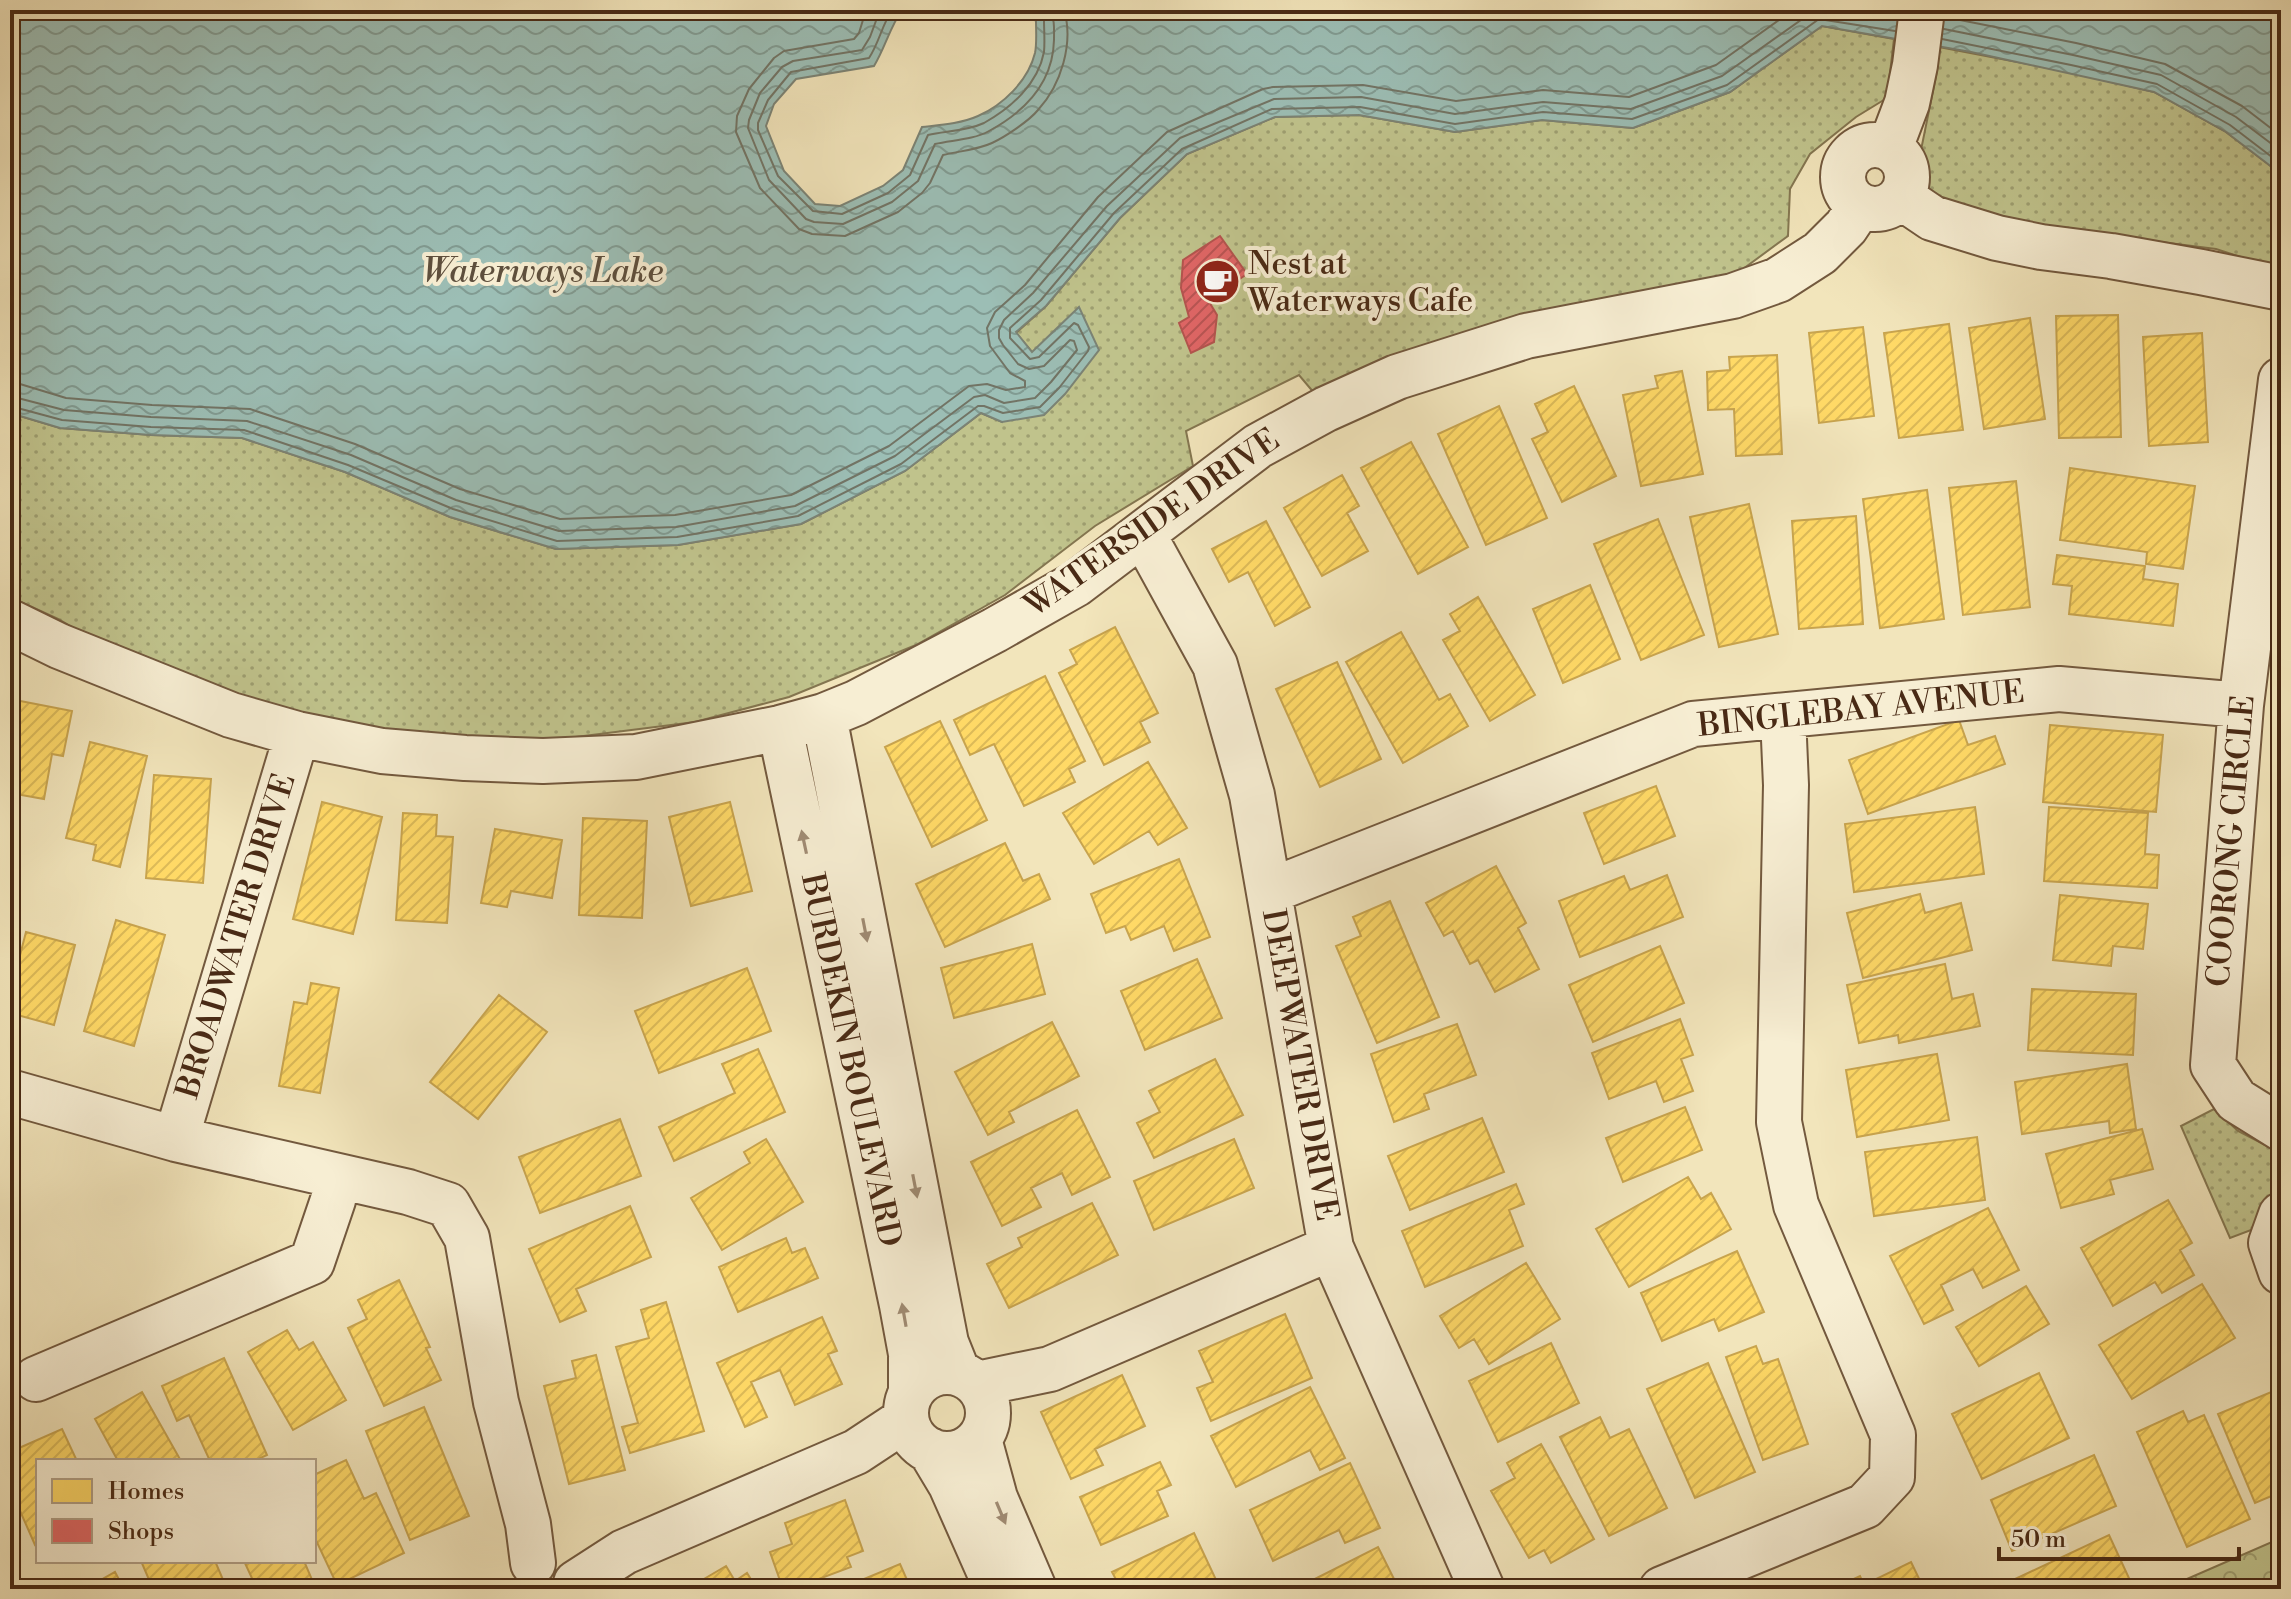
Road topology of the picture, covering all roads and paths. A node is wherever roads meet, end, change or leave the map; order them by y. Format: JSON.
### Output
{"nodes":[{"id":1,"x":1922,"y":10,"type":"edge"},
{"id":2,"x":1890,"y":148,"type":"junction"},
{"id":3,"x":1880,"y":202,"type":"junction"},
{"id":4,"x":2281,"y":288,"type":"edge"},
{"id":5,"x":2281,"y":380,"type":"edge"},
{"id":6,"x":1143,"y":534,"type":"junction"},
{"id":7,"x":10,"y":622,"type":"edge"},
{"id":8,"x":2241,"y":705,"type":"junction"},
{"id":9,"x":824,"y":716,"type":"junction"},
{"id":10,"x":1783,"y":716,"type":"junction"},
{"id":11,"x":780,"y":728,"type":"junction"},
{"id":12,"x":297,"y":734,"type":"junction"},
{"id":13,"x":1270,"y":891,"type":"junction"},
{"id":14,"x":10,"y":1092,"type":"edge"},
{"id":15,"x":2281,"y":1128,"type":"edge"},
{"id":16,"x":176,"y":1139,"type":"junction"},
{"id":17,"x":338,"y":1176,"type":"junction"},
{"id":18,"x":2281,"y":1215,"type":"edge"},
{"id":19,"x":1331,"y":1248,"type":"junction"},
{"id":20,"x":2281,"y":1272,"type":"edge"},
{"id":21,"x":36,"y":1379,"type":"dead end"},
{"id":22,"x":976,"y":1402,"type":"junction"},
{"id":23,"x":916,"y":1426,"type":"junction"},
{"id":24,"x":544,"y":1572,"type":"edge"},
{"id":25,"x":997,"y":1589,"type":"edge"},
{"id":26,"x":1034,"y":1589,"type":"edge"},
{"id":27,"x":1482,"y":1589,"type":"edge"},
{"id":28,"x":1662,"y":1589,"type":"edge"}],
"edges":[{"from":1,"to":2,"type":"street"},
{"from":2,"to":3,"type":"street"},
{"from":2,"to":3,"type":"street"},
{"from":3,"to":4,"type":"street"},
{"from":3,"to":6,"type":"street","name":"WATERSIDE DRIVE"},
{"from":5,"to":8,"type":"street","name":"COORONG CIRCLE"},
{"from":6,"to":9,"type":"street","name":"WATERSIDE DRIVE"},
{"from":6,"to":13,"type":"street","name":"DEEPWATER DRIVE"},
{"from":7,"to":12,"type":"street","name":"WATERSIDE DRIVE"},
{"from":8,"to":10,"type":"street","name":"BINGLEBAY AVENUE"},
{"from":8,"to":15,"type":"street","name":"COORONG CIRCLE"},
{"from":9,"to":11,"type":"street","name":"WATERSIDE DRIVE"},
{"from":9,"to":22,"type":"street","name":"BURDEKIN BOULEVARD","one_way":true},
{"from":10,"to":13,"type":"street","name":"BINGLEBAY AVENUE"},
{"from":10,"to":28,"type":"street"},
{"from":11,"to":12,"type":"street","name":"WATERSIDE DRIVE"},
{"from":23,"to":11,"type":"street","name":"BURDEKIN BOULEVARD","one_way":true},
{"from":12,"to":16,"type":"street","name":"BROADWATER DRIVE"},
{"from":13,"to":19,"type":"street","name":"DEEPWATER DRIVE"},
{"from":14,"to":16,"type":"street","name":"BROADWATER DRIVE"},
{"from":16,"to":17,"type":"street","name":"BROADWATER DRIVE"},
{"from":17,"to":21,"type":"street"},
{"from":17,"to":24,"type":"street","name":"BROADWATER DRIVE"},
{"from":18,"to":20,"type":"street"},
{"from":19,"to":22,"type":"street"},
{"from":19,"to":27,"type":"street","name":"DEEPWATER DRIVE"},
{"from":22,"to":23,"type":"street"},
{"from":22,"to":23,"type":"street"},
{"from":22,"to":26,"type":"street","name":"BURDEKIN BOULEVARD","one_way":true},
{"from":23,"to":24,"type":"street"},
{"from":23,"to":25,"type":"street","name":"BURDEKIN BOULEVARD"}]}
